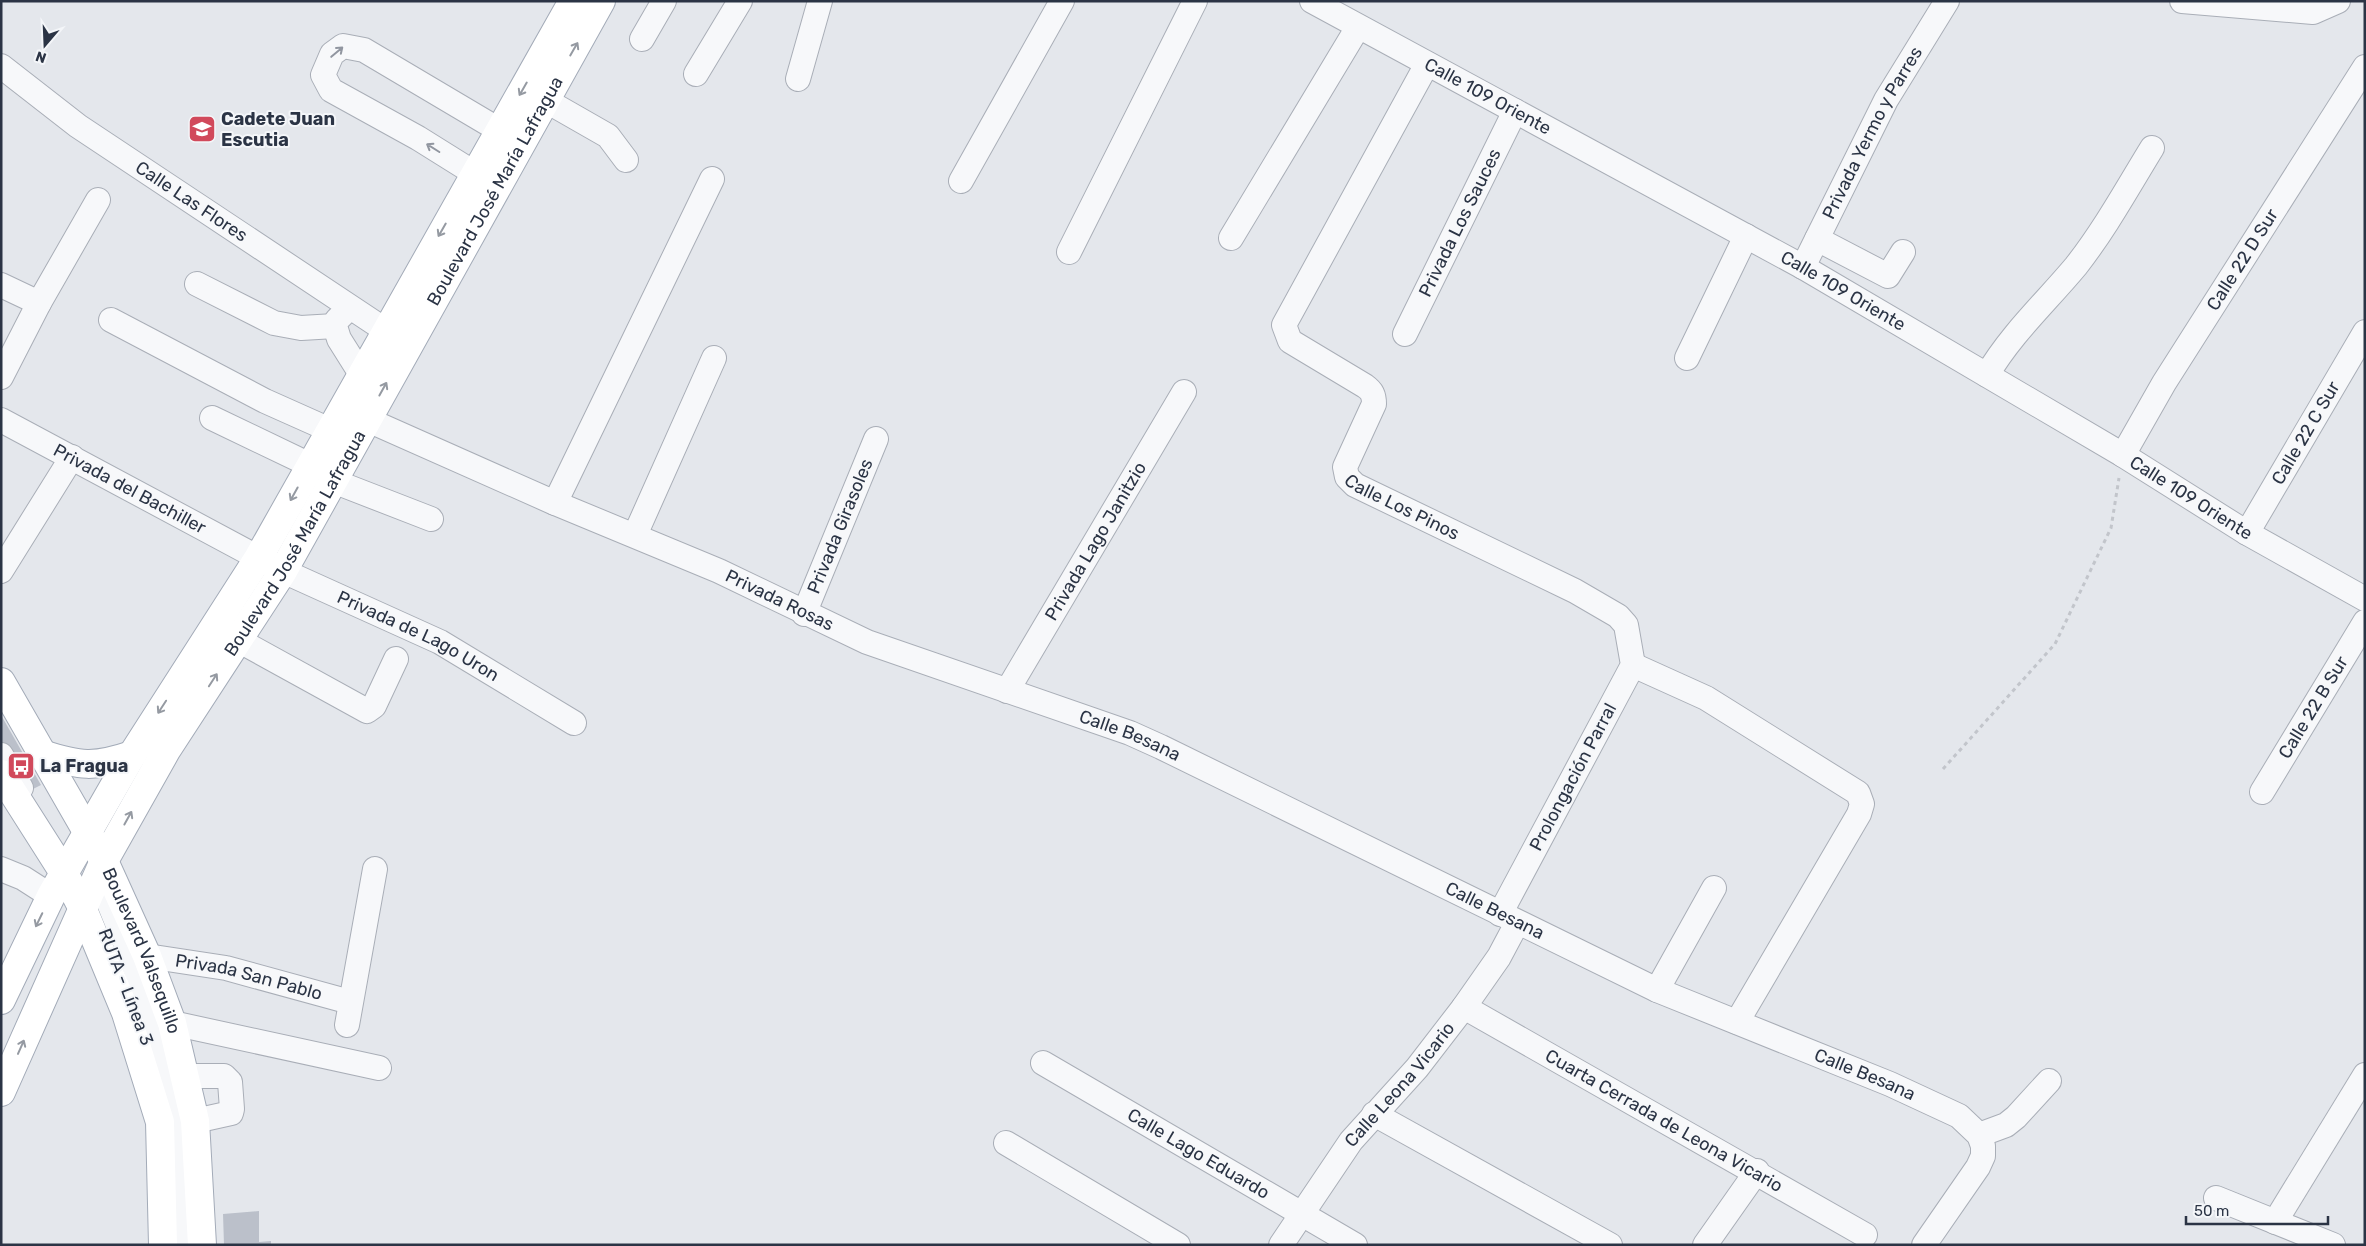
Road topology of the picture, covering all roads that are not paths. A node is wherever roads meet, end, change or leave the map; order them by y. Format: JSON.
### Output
{"nodes":[{"id":1,"x":573,"y":1,"type":"edge"},
{"id":2,"x":601,"y":1,"type":"edge"},
{"id":3,"x":664,"y":1,"type":"edge"},
{"id":4,"x":740,"y":1,"type":"edge"},
{"id":5,"x":820,"y":1,"type":"edge"},
{"id":6,"x":1062,"y":1,"type":"edge"},
{"id":7,"x":1195,"y":1,"type":"edge"},
{"id":8,"x":1948,"y":1,"type":"edge"},
{"id":9,"x":2182,"y":1,"type":"edge"},
{"id":10,"x":2338,"y":1,"type":"edge"},
{"id":11,"x":1322,"y":4,"type":"edge"},
{"id":12,"x":1358,"y":27,"type":"junction"},
{"id":13,"x":642,"y":39,"type":"dead end"},
{"id":14,"x":1427,"y":64,"type":"junction"},
{"id":15,"x":1,"y":66,"type":"edge"},
{"id":16,"x":696,"y":74,"type":"dead end"},
{"id":17,"x":2362,"y":76,"type":"edge"},
{"id":18,"x":798,"y":80,"type":"dead end"},
{"id":19,"x":545,"y":100,"type":"junction"},
{"id":20,"x":1514,"y":111,"type":"junction"},
{"id":21,"x":499,"y":130,"type":"junction"},
{"id":22,"x":2152,"y":148,"type":"dead end"},
{"id":23,"x":626,"y":160,"type":"dead end"},
{"id":24,"x":474,"y":174,"type":"junction"},
{"id":25,"x":712,"y":180,"type":"dead end"},
{"id":26,"x":962,"y":181,"type":"dead end"},
{"id":27,"x":98,"y":200,"type":"dead end"},
{"id":28,"x":1746,"y":236,"type":"junction"},
{"id":29,"x":1231,"y":238,"type":"dead end"},
{"id":30,"x":1818,"y":239,"type":"junction"},
{"id":31,"x":1068,"y":252,"type":"dead end"},
{"id":32,"x":1902,"y":252,"type":"dead end"},
{"id":33,"x":1803,"y":267,"type":"junction"},
{"id":34,"x":197,"y":284,"type":"dead end"},
{"id":35,"x":1,"y":285,"type":"edge"},
{"id":36,"x":39,"y":304,"type":"junction"},
{"id":37,"x":352,"y":308,"type":"junction"},
{"id":38,"x":111,"y":320,"type":"dead end"},
{"id":39,"x":335,"y":326,"type":"junction"},
{"id":40,"x":385,"y":330,"type":"junction"},
{"id":41,"x":2365,"y":332,"type":"edge"},
{"id":42,"x":1405,"y":334,"type":"dead end"},
{"id":43,"x":714,"y":358,"type":"dead end"},
{"id":44,"x":1687,"y":358,"type":"dead end"},
{"id":45,"x":361,"y":374,"type":"junction"},
{"id":46,"x":1987,"y":375,"type":"junction"},
{"id":47,"x":1,"y":377,"type":"edge"},
{"id":48,"x":1184,"y":392,"type":"dead end"},
{"id":49,"x":212,"y":418,"type":"dead end"},
{"id":50,"x":346,"y":419,"type":"junction"},
{"id":51,"x":1,"y":420,"type":"edge"},
{"id":52,"x":876,"y":439,"type":"dead end"},
{"id":53,"x":2123,"y":455,"type":"junction"},
{"id":54,"x":72,"y":456,"type":"junction"},
{"id":55,"x":310,"y":465,"type":"junction"},
{"id":56,"x":333,"y":481,"type":"junction"},
{"id":57,"x":555,"y":503,"type":"junction"},
{"id":58,"x":431,"y":518,"type":"dead end"},
{"id":59,"x":2247,"y":532,"type":"junction"},
{"id":60,"x":635,"y":535,"type":"junction"},
{"id":61,"x":259,"y":557,"type":"junction"},
{"id":62,"x":283,"y":571,"type":"junction"},
{"id":63,"x":1,"y":572,"type":"edge"},
{"id":64,"x":2365,"y":599,"type":"edge"},
{"id":65,"x":804,"y":614,"type":"junction"},
{"id":66,"x":2365,"y":622,"type":"edge"},
{"id":67,"x":238,"y":640,"type":"junction"},
{"id":68,"x":396,"y":659,"type":"dead end"},
{"id":69,"x":1633,"y":664,"type":"junction"},
{"id":70,"x":1,"y":682,"type":"edge"},
{"id":71,"x":1007,"y":691,"type":"junction"},
{"id":72,"x":1,"y":704,"type":"edge"},
{"id":73,"x":574,"y":723,"type":"dead end"},
{"id":74,"x":42,"y":754,"type":"junction"},
{"id":75,"x":132,"y":755,"type":"junction"},
{"id":76,"x":1,"y":756,"type":"edge"},
{"id":77,"x":1,"y":774,"type":"edge"},
{"id":78,"x":2262,"y":792,"type":"dead end"},
{"id":79,"x":76,"y":853,"type":"junction"},
{"id":80,"x":1,"y":869,"type":"edge"},
{"id":81,"x":375,"y":869,"type":"dead end"},
{"id":82,"x":93,"y":884,"type":"junction"},
{"id":83,"x":1714,"y":888,"type":"dead end"},
{"id":84,"x":51,"y":896,"type":"junction"},
{"id":85,"x":1509,"y":918,"type":"junction"},
{"id":86,"x":147,"y":956,"type":"junction"},
{"id":87,"x":1657,"y":990,"type":"junction"},
{"id":88,"x":1,"y":1000,"type":"edge"},
{"id":89,"x":350,"y":1002,"type":"junction"},
{"id":90,"x":1464,"y":1007,"type":"junction"},
{"id":91,"x":1737,"y":1022,"type":"junction"},
{"id":92,"x":172,"y":1023,"type":"junction"},
{"id":93,"x":346,"y":1026,"type":"dead end"},
{"id":94,"x":1043,"y":1063,"type":"dead end"},
{"id":95,"x":379,"y":1068,"type":"dead end"},
{"id":96,"x":2365,"y":1075,"type":"edge"},
{"id":97,"x":185,"y":1076,"type":"junction"},
{"id":98,"x":2049,"y":1080,"type":"dead end"},
{"id":99,"x":1,"y":1092,"type":"edge"},
{"id":100,"x":1374,"y":1114,"type":"junction"},
{"id":101,"x":195,"y":1121,"type":"junction"},
{"id":102,"x":1979,"y":1135,"type":"junction"},
{"id":103,"x":1006,"y":1143,"type":"dead end"},
{"id":104,"x":1758,"y":1171,"type":"junction"},
{"id":105,"x":2216,"y":1198,"type":"dead end"},
{"id":106,"x":1302,"y":1213,"type":"junction"},
{"id":107,"x":2275,"y":1222,"type":"junction"},
{"id":108,"x":1865,"y":1235,"type":"dead end"},
{"id":109,"x":163,"y":1245,"type":"edge"},
{"id":110,"x":173,"y":1245,"type":"edge"},
{"id":111,"x":185,"y":1245,"type":"edge"},
{"id":112,"x":202,"y":1245,"type":"edge"},
{"id":113,"x":1178,"y":1245,"type":"edge"},
{"id":114,"x":1281,"y":1245,"type":"edge"},
{"id":115,"x":1355,"y":1245,"type":"edge"},
{"id":116,"x":1610,"y":1245,"type":"edge"},
{"id":117,"x":1705,"y":1245,"type":"edge"},
{"id":118,"x":1924,"y":1245,"type":"edge"},
{"id":119,"x":2333,"y":1245,"type":"edge"}],
"edges":[{"from":1,"to":21,"type":"main road","name":"Boulevard José María Lafragua","one_way":true},
{"from":19,"to":2,"type":"main road","name":"Boulevard José María Lafragua","one_way":true},
{"from":3,"to":13,"type":"street"},
{"from":4,"to":16,"type":"street"},
{"from":5,"to":18,"type":"street"},
{"from":6,"to":26,"type":"street"},
{"from":7,"to":31,"type":"street"},
{"from":8,"to":30,"type":"street","name":"Privada Yermo y Parres"},
{"from":9,"to":10,"type":"street"},
{"from":11,"to":12,"type":"street","name":"Calle 109 Oriente"},
{"from":12,"to":14,"type":"street","name":"Calle 109 Oriente"},
{"from":12,"to":29,"type":"street"},
{"from":14,"to":20,"type":"street","name":"Calle 109 Oriente"},
{"from":14,"to":69,"type":"street","name":"Calle Los Pinos"},
{"from":15,"to":37,"type":"street","name":"Calle Las Flores"},
{"from":17,"to":53,"type":"street","name":"Calle 22 D Sur"},
{"from":19,"to":23,"type":"street"},
{"from":50,"to":19,"type":"main road","name":"Boulevard José María Lafragua","one_way":true},
{"from":20,"to":28,"type":"street","name":"Calle 109 Oriente"},
{"from":20,"to":42,"type":"street","name":"Privada Los Sauces"},
{"from":21,"to":24,"type":"main road","name":"Boulevard José María Lafragua"},
{"from":24,"to":21,"type":"street","one_way":true},
{"from":22,"to":46,"type":"street"},
{"from":24,"to":40,"type":"main road","name":"Boulevard José María Lafragua","one_way":true},
{"from":25,"to":57,"type":"street"},
{"from":27,"to":36,"type":"street"},
{"from":28,"to":33,"type":"street","name":"Calle 109 Oriente"},
{"from":28,"to":44,"type":"street"},
{"from":30,"to":32,"type":"street"},
{"from":30,"to":33,"type":"street","name":"Privada Yermo y Parres"},
{"from":33,"to":46,"type":"street","name":"Calle 109 Oriente"},
{"from":34,"to":39,"type":"street"},
{"from":35,"to":36,"type":"street"},
{"from":36,"to":47,"type":"street"},
{"from":37,"to":39,"type":"street"},
{"from":37,"to":40,"type":"street","name":"Calle Las Flores"},
{"from":38,"to":50,"type":"street","name":"Privada Rosas"},
{"from":39,"to":45,"type":"street"},
{"from":40,"to":45,"type":"main road","name":"Boulevard José María Lafragua"},
{"from":41,"to":59,"type":"street","name":"Calle 22 C Sur"},
{"from":43,"to":60,"type":"street"},
{"from":45,"to":50,"type":"main road","name":"Boulevard José María Lafragua"},
{"from":46,"to":53,"type":"street","name":"Calle 109 Oriente"},
{"from":48,"to":71,"type":"street","name":"Privada Lago Janitzio"},
{"from":49,"to":55,"type":"street"},
{"from":50,"to":55,"type":"main road","name":"Boulevard José María Lafragua"},
{"from":50,"to":56,"type":"main road","name":"Boulevard José María Lafragua"},
{"from":50,"to":57,"type":"street","name":"Privada Rosas"},
{"from":51,"to":54,"type":"street","name":"Privada del Bachiller"},
{"from":52,"to":65,"type":"street","name":"Privada Girasoles"},
{"from":53,"to":59,"type":"street","name":"Calle 109 Oriente"},
{"from":54,"to":61,"type":"street","name":"Privada del Bachiller"},
{"from":54,"to":63,"type":"street"},
{"from":55,"to":61,"type":"main road","name":"Boulevard José María Lafragua","one_way":true},
{"from":56,"to":58,"type":"street"},
{"from":56,"to":62,"type":"main road","name":"Boulevard José María Lafragua"},
{"from":57,"to":60,"type":"street","name":"Privada Rosas"},
{"from":59,"to":64,"type":"street","name":"Calle 109 Oriente"},
{"from":60,"to":65,"type":"street","name":"Privada Rosas"},
{"from":61,"to":62,"type":"street","name":"Privada de Lago Uron"},
{"from":61,"to":75,"type":"main road","name":"Boulevard José María Lafragua","one_way":true},
{"from":62,"to":67,"type":"main road","name":"Boulevard José María Lafragua"},
{"from":62,"to":73,"type":"street","name":"Privada de Lago Uron"},
{"from":65,"to":71,"type":"street","name":"Privada Rosas"},
{"from":66,"to":78,"type":"street","name":"Calle 22 B Sur"},
{"from":67,"to":68,"type":"street"},
{"from":82,"to":67,"type":"main road","name":"Boulevard José María Lafragua","one_way":true},
{"from":69,"to":85,"type":"street","name":"Prolongación Parral"},
{"from":69,"to":91,"type":"street"},
{"from":70,"to":74,"type":"main road","name":"Boulevard Valsequillo"},
{"from":71,"to":85,"type":"street","name":"Calle Besana"},
{"from":72,"to":79,"type":"street"},
{"from":74,"to":75,"type":"main road"},
{"from":74,"to":79,"type":"main road","name":"Boulevard Valsequillo"},
{"from":75,"to":79,"type":"main road","name":"Boulevard José María Lafragua"},
{"from":76,"to":79,"type":"street"},
{"from":77,"to":79,"type":"main road","name":"Boulevard Valsequillo"},
{"from":79,"to":82,"type":"main road","name":"Boulevard Valsequillo"},
{"from":79,"to":82,"type":"main road","name":"Boulevard Valsequillo"},
{"from":79,"to":84,"type":"main road","name":"Boulevard José María Lafragua"},
{"from":80,"to":84,"type":"street"},
{"from":81,"to":89,"type":"street"},
{"from":82,"to":86,"type":"main road","name":"Boulevard Valsequillo"},
{"from":99,"to":82,"type":"main road","name":"Boulevard José María Lafragua","one_way":true},
{"from":82,"to":109,"type":"main road","name":"Boulevard Valsequillo"},
{"from":82,"to":110,"type":"street","name":"RUTA - Línea 3"},
{"from":82,"to":111,"type":"street"},
{"from":83,"to":87,"type":"street"},
{"from":84,"to":88,"type":"main road","name":"Boulevard José María Lafragua","one_way":true},
{"from":85,"to":87,"type":"street","name":"Calle Besana"},
{"from":85,"to":90,"type":"street","name":"Calle Leona Vicario"},
{"from":86,"to":89,"type":"street","name":"Privada San Pablo"},
{"from":86,"to":92,"type":"main road","name":"Boulevard Valsequillo"},
{"from":87,"to":91,"type":"street","name":"Calle Besana"},
{"from":89,"to":93,"type":"street"},
{"from":90,"to":100,"type":"street","name":"Calle Leona Vicario"},
{"from":90,"to":104,"type":"street","name":"Cuarta Cerrada de Leona Vicario"},
{"from":91,"to":102,"type":"street","name":"Calle Besana"},
{"from":92,"to":95,"type":"street"},
{"from":92,"to":97,"type":"main road","name":"Boulevard Valsequillo"},
{"from":94,"to":106,"type":"street","name":"Calle Lago Eduardo"},
{"from":96,"to":107,"type":"street"},
{"from":97,"to":101,"type":"main road","name":"Boulevard Valsequillo"},
{"from":97,"to":101,"type":"street"},
{"from":98,"to":102,"type":"street"},
{"from":100,"to":106,"type":"street","name":"Calle Leona Vicario"},
{"from":100,"to":116,"type":"street"},
{"from":101,"to":112,"type":"main road","name":"Boulevard Valsequillo"},
{"from":102,"to":118,"type":"street"},
{"from":103,"to":113,"type":"street"},
{"from":104,"to":108,"type":"street","name":"Cuarta Cerrada de Leona Vicario"},
{"from":104,"to":117,"type":"street"},
{"from":105,"to":107,"type":"street"},
{"from":106,"to":114,"type":"street","name":"Calle Leona Vicario"},
{"from":106,"to":115,"type":"street","name":"Calle Lago Eduardo"},
{"from":107,"to":119,"type":"street"}]}
